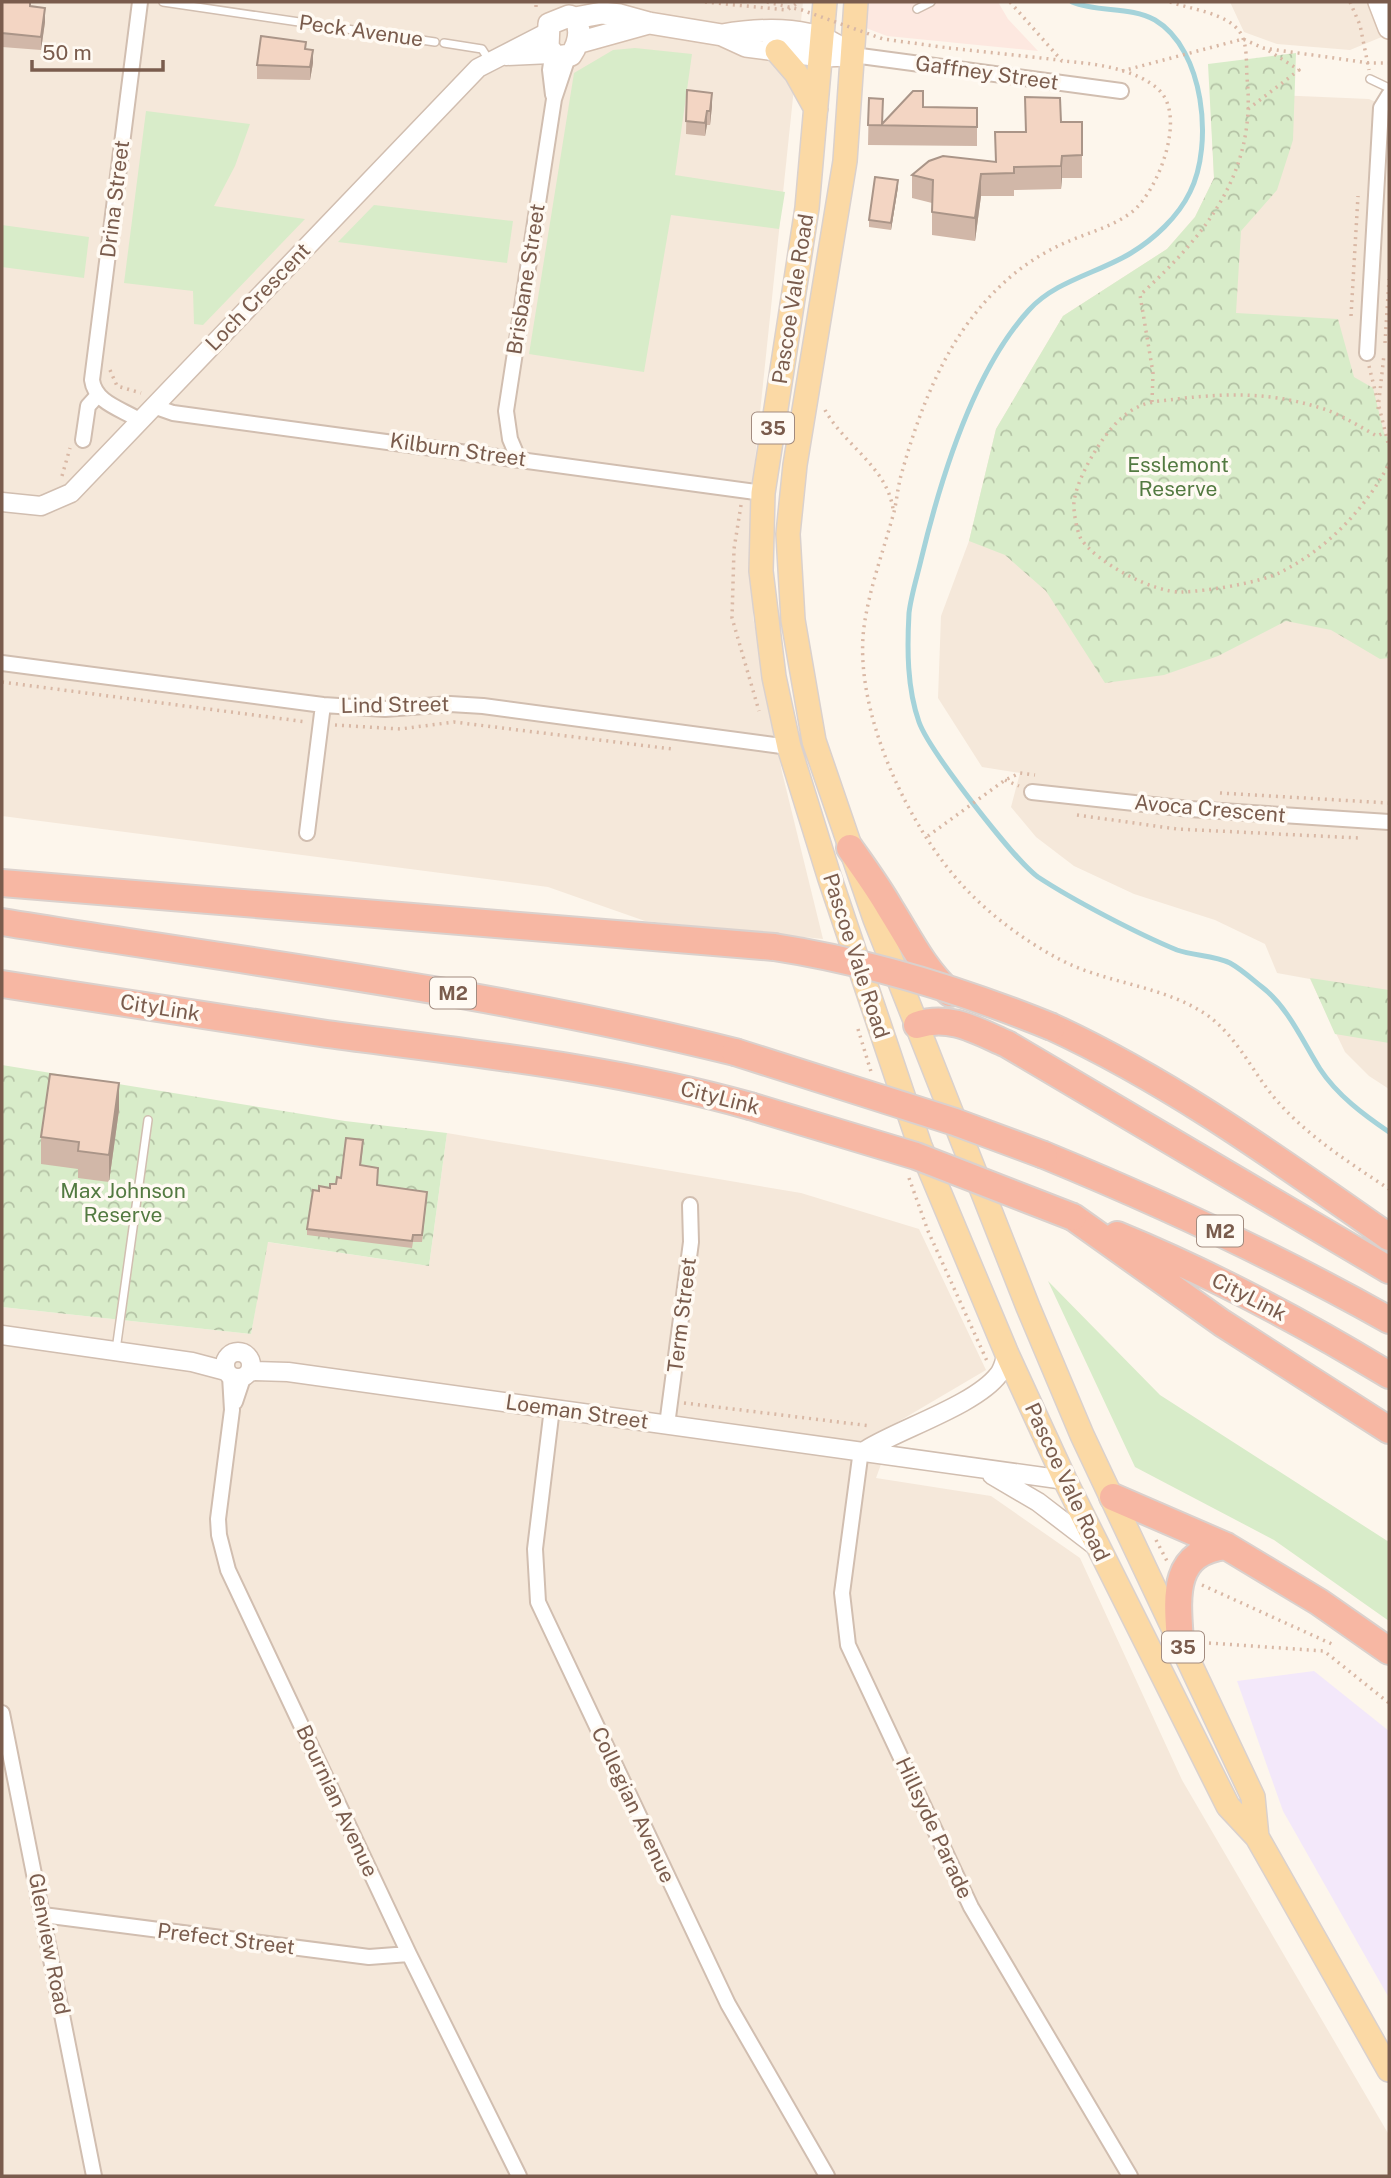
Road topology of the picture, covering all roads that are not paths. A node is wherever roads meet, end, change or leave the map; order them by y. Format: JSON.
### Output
{"nodes":[{"id":1,"x":140,"y":2,"type":"edge"},
{"id":2,"x":163,"y":2,"type":"edge"},
{"id":3,"x":825,"y":2,"type":"edge"},
{"id":4,"x":856,"y":2,"type":"edge"},
{"id":5,"x":931,"y":2,"type":"edge"},
{"id":6,"x":1379,"y":2,"type":"edge"},
{"id":7,"x":917,"y":9,"type":"dead end"},
{"id":8,"x":578,"y":10,"type":"edge"},
{"id":9,"x":545,"y":13,"type":"edge"},
{"id":10,"x":649,"y":23,"type":"junction"},
{"id":11,"x":1389,"y":28,"type":"edge"},
{"id":12,"x":722,"y":35,"type":"junction"},
{"id":13,"x":435,"y":42,"type":"dead end"},
{"id":14,"x":444,"y":43,"type":"dead end"},
{"id":15,"x":822,"y":47,"type":"junction"},
{"id":16,"x":777,"y":51,"type":"junction"},
{"id":17,"x":562,"y":53,"type":"junction"},
{"id":18,"x":853,"y":55,"type":"junction"},
{"id":19,"x":495,"y":58,"type":"junction"},
{"id":20,"x":1370,"y":79,"type":"dead end"},
{"id":21,"x":1389,"y":88,"type":"edge"},
{"id":22,"x":1121,"y":91,"type":"dead end"},
{"id":23,"x":1389,"y":95,"type":"edge"},
{"id":24,"x":816,"y":109,"type":"junction"},
{"id":25,"x":1367,"y":353,"type":"road end"},
{"id":26,"x":97,"y":395,"type":"junction"},
{"id":27,"x":153,"y":406,"type":"junction"},
{"id":28,"x":139,"y":420,"type":"junction"},
{"id":29,"x":83,"y":440,"type":"dead end"},
{"id":30,"x":518,"y":458,"type":"junction"},
{"id":31,"x":763,"y":493,"type":"junction"},
{"id":32,"x":2,"y":502,"type":"edge"},
{"id":33,"x":2,"y":663,"type":"edge"},
{"id":34,"x":323,"y":705,"type":"junction"},
{"id":35,"x":789,"y":747,"type":"junction"},
{"id":36,"x":1032,"y":792,"type":"dead end"},
{"id":37,"x":1389,"y":822,"type":"edge"},
{"id":38,"x":307,"y":833,"type":"dead end"},
{"id":39,"x":850,"y":848,"type":"junction"},
{"id":40,"x":2,"y":883,"type":"edge"},
{"id":41,"x":2,"y":922,"type":"edge"},
{"id":42,"x":2,"y":984,"type":"edge"},
{"id":43,"x":917,"y":1025,"type":"junction"},
{"id":44,"x":1007,"y":1044,"type":"junction"},
{"id":45,"x":889,"y":1056,"type":"junction"},
{"id":46,"x":148,"y":1120,"type":"dead end"},
{"id":47,"x":690,"y":1205,"type":"dead end"},
{"id":48,"x":1073,"y":1217,"type":"junction"},
{"id":49,"x":1389,"y":1237,"type":"edge"},
{"id":50,"x":1389,"y":1270,"type":"edge"},
{"id":51,"x":1389,"y":1320,"type":"edge"},
{"id":52,"x":2,"y":1335,"type":"edge"},
{"id":53,"x":116,"y":1350,"type":"junction"},
{"id":54,"x":999,"y":1361,"type":"junction"},
{"id":55,"x":238,"y":1369,"type":"junction"},
{"id":56,"x":1389,"y":1375,"type":"edge"},
{"id":57,"x":552,"y":1408,"type":"junction"},
{"id":58,"x":667,"y":1425,"type":"junction"},
{"id":59,"x":1389,"y":1430,"type":"edge"},
{"id":60,"x":863,"y":1450,"type":"junction"},
{"id":61,"x":984,"y":1470,"type":"junction"},
{"id":62,"x":1065,"y":1480,"type":"junction"},
{"id":63,"x":1113,"y":1497,"type":"junction"},
{"id":64,"x":1226,"y":1546,"type":"junction"},
{"id":65,"x":1098,"y":1548,"type":"junction"},
{"id":66,"x":1180,"y":1641,"type":"junction"},
{"id":67,"x":1389,"y":1651,"type":"edge"},
{"id":68,"x":2,"y":1713,"type":"edge"},
{"id":69,"x":1257,"y":1837,"type":"junction"},
{"id":70,"x":43,"y":1915,"type":"junction"},
{"id":71,"x":409,"y":1954,"type":"junction"},
{"id":72,"x":1389,"y":2070,"type":"edge"},
{"id":73,"x":94,"y":2176,"type":"edge"},
{"id":74,"x":519,"y":2176,"type":"edge"},
{"id":75,"x":827,"y":2176,"type":"edge"},
{"id":76,"x":1130,"y":2176,"type":"edge"}],
"edges":[{"from":1,"to":26,"type":"street","name":"Drina Street"},
{"from":2,"to":13,"type":"lane","name":"Peck Avenue"},
{"from":3,"to":15,"type":"main road","name":"Pascoe Vale Road","number":"35"},
{"from":4,"to":18,"type":"main road","name":"Pascoe Vale Road","number":"35"},
{"from":5,"to":7,"type":"lane"},
{"from":6,"to":11,"type":"main road"},
{"from":8,"to":9,"type":"main road"},
{"from":8,"to":10,"type":"main road"},
{"from":8,"to":17,"type":"main road"},
{"from":9,"to":17,"type":"main road"},
{"from":9,"to":19,"type":"street","name":"Loch Crescent"},
{"from":10,"to":12,"type":"main road"},
{"from":10,"to":17,"type":"main road"},
{"from":12,"to":15,"type":"main road"},
{"from":12,"to":16,"type":"main road"},
{"from":14,"to":19,"type":"lane","name":"Peck Avenue"},
{"from":15,"to":16,"type":"main road"},
{"from":15,"to":18,"type":"main road"},
{"from":15,"to":24,"type":"main road","name":"Pascoe Vale Road","number":"35"},
{"from":16,"to":24,"type":"main road"},
{"from":17,"to":19,"type":"street"},
{"from":17,"to":30,"type":"street","name":"Brisbane Street"},
{"from":18,"to":22,"type":"street","name":"Gaffney Street"},
{"from":18,"to":39,"type":"main road","name":"Pascoe Vale Road","number":"35"},
{"from":19,"to":27,"type":"street","name":"Loch Crescent"},
{"from":20,"to":21,"type":"lane"},
{"from":23,"to":25,"type":"street"},
{"from":24,"to":31,"type":"main road","name":"Pascoe Vale Road","number":"35"},
{"from":26,"to":28,"type":"street"},
{"from":26,"to":29,"type":"street","name":"Drina Street"},
{"from":27,"to":28,"type":"street","name":"Loch Crescent"},
{"from":27,"to":30,"type":"street","name":"Kilburn Street"},
{"from":28,"to":32,"type":"street","name":"Loch Crescent"},
{"from":30,"to":31,"type":"street","name":"Kilburn Street"},
{"from":31,"to":35,"type":"main road","name":"Pascoe Vale Road","number":"35"},
{"from":33,"to":34,"type":"street","name":"Lind Street"},
{"from":34,"to":35,"type":"street","name":"Lind Street"},
{"from":34,"to":38,"type":"street"},
{"from":35,"to":45,"type":"main road","name":"Pascoe Vale Road","number":"35"},
{"from":36,"to":37,"type":"street","name":"Avoca Crescent"},
{"from":39,"to":43,"type":"main road","name":"Pascoe Vale Road","number":"35"},
{"from":39,"to":44,"type":"highway"},
{"from":40,"to":49,"type":"highway","bridge":true},
{"from":41,"to":51,"type":"highway","number":"M2","bridge":true},
{"from":42,"to":48,"type":"highway","name":"CityLink","number":"M2","bridge":true},
{"from":43,"to":44,"type":"highway"},
{"from":43,"to":45,"type":"main road"},
{"from":43,"to":63,"type":"main road","name":"Pascoe Vale Road","number":"35"},
{"from":44,"to":50,"type":"highway"},
{"from":45,"to":54,"type":"main road","name":"Pascoe Vale Road","number":"35"},
{"from":46,"to":53,"type":"lane"},
{"from":47,"to":58,"type":"street","name":"Term Street"},
{"from":48,"to":56,"type":"highway","name":"CityLink","number":"M2"},
{"from":48,"to":59,"type":"highway"},
{"from":52,"to":53,"type":"street","name":"Loeman Street"},
{"from":53,"to":55,"type":"street","name":"Loeman Street"},
{"from":54,"to":60,"type":"street"},
{"from":54,"to":62,"type":"main road","name":"Pascoe Vale Road","number":"35"},
{"from":55,"to":57,"type":"street","name":"Loeman Street"},
{"from":55,"to":71,"type":"street","name":"Bournian Avenue"},
{"from":57,"to":58,"type":"street","name":"Loeman Street"},
{"from":57,"to":75,"type":"street","name":"Collegian Avenue"},
{"from":58,"to":60,"type":"street","name":"Loeman Street"},
{"from":60,"to":61,"type":"street","name":"Loeman Street"},
{"from":60,"to":76,"type":"street","name":"Hillsyde Parade"},
{"from":61,"to":62,"type":"street","name":"Loeman Street"},
{"from":61,"to":65,"type":"street"},
{"from":62,"to":63,"type":"main road"},
{"from":62,"to":65,"type":"main road","name":"Pascoe Vale Road","number":"35"},
{"from":63,"to":64,"type":"highway"},
{"from":63,"to":66,"type":"main road","name":"Pascoe Vale Road","number":"35"},
{"from":64,"to":66,"type":"highway"},
{"from":64,"to":67,"type":"highway"},
{"from":65,"to":69,"type":"main road","name":"Pascoe Vale Road","number":"35"},
{"from":66,"to":69,"type":"main road","name":"Pascoe Vale Road","number":"35"},
{"from":68,"to":70,"type":"street","name":"Glenview Road"},
{"from":69,"to":72,"type":"main road","name":"Pascoe Vale Road","number":"35"},
{"from":70,"to":71,"type":"street","name":"Prefect Street"},
{"from":70,"to":73,"type":"street","name":"Glenview Road"},
{"from":71,"to":74,"type":"street","name":"Bournian Avenue"}]}
